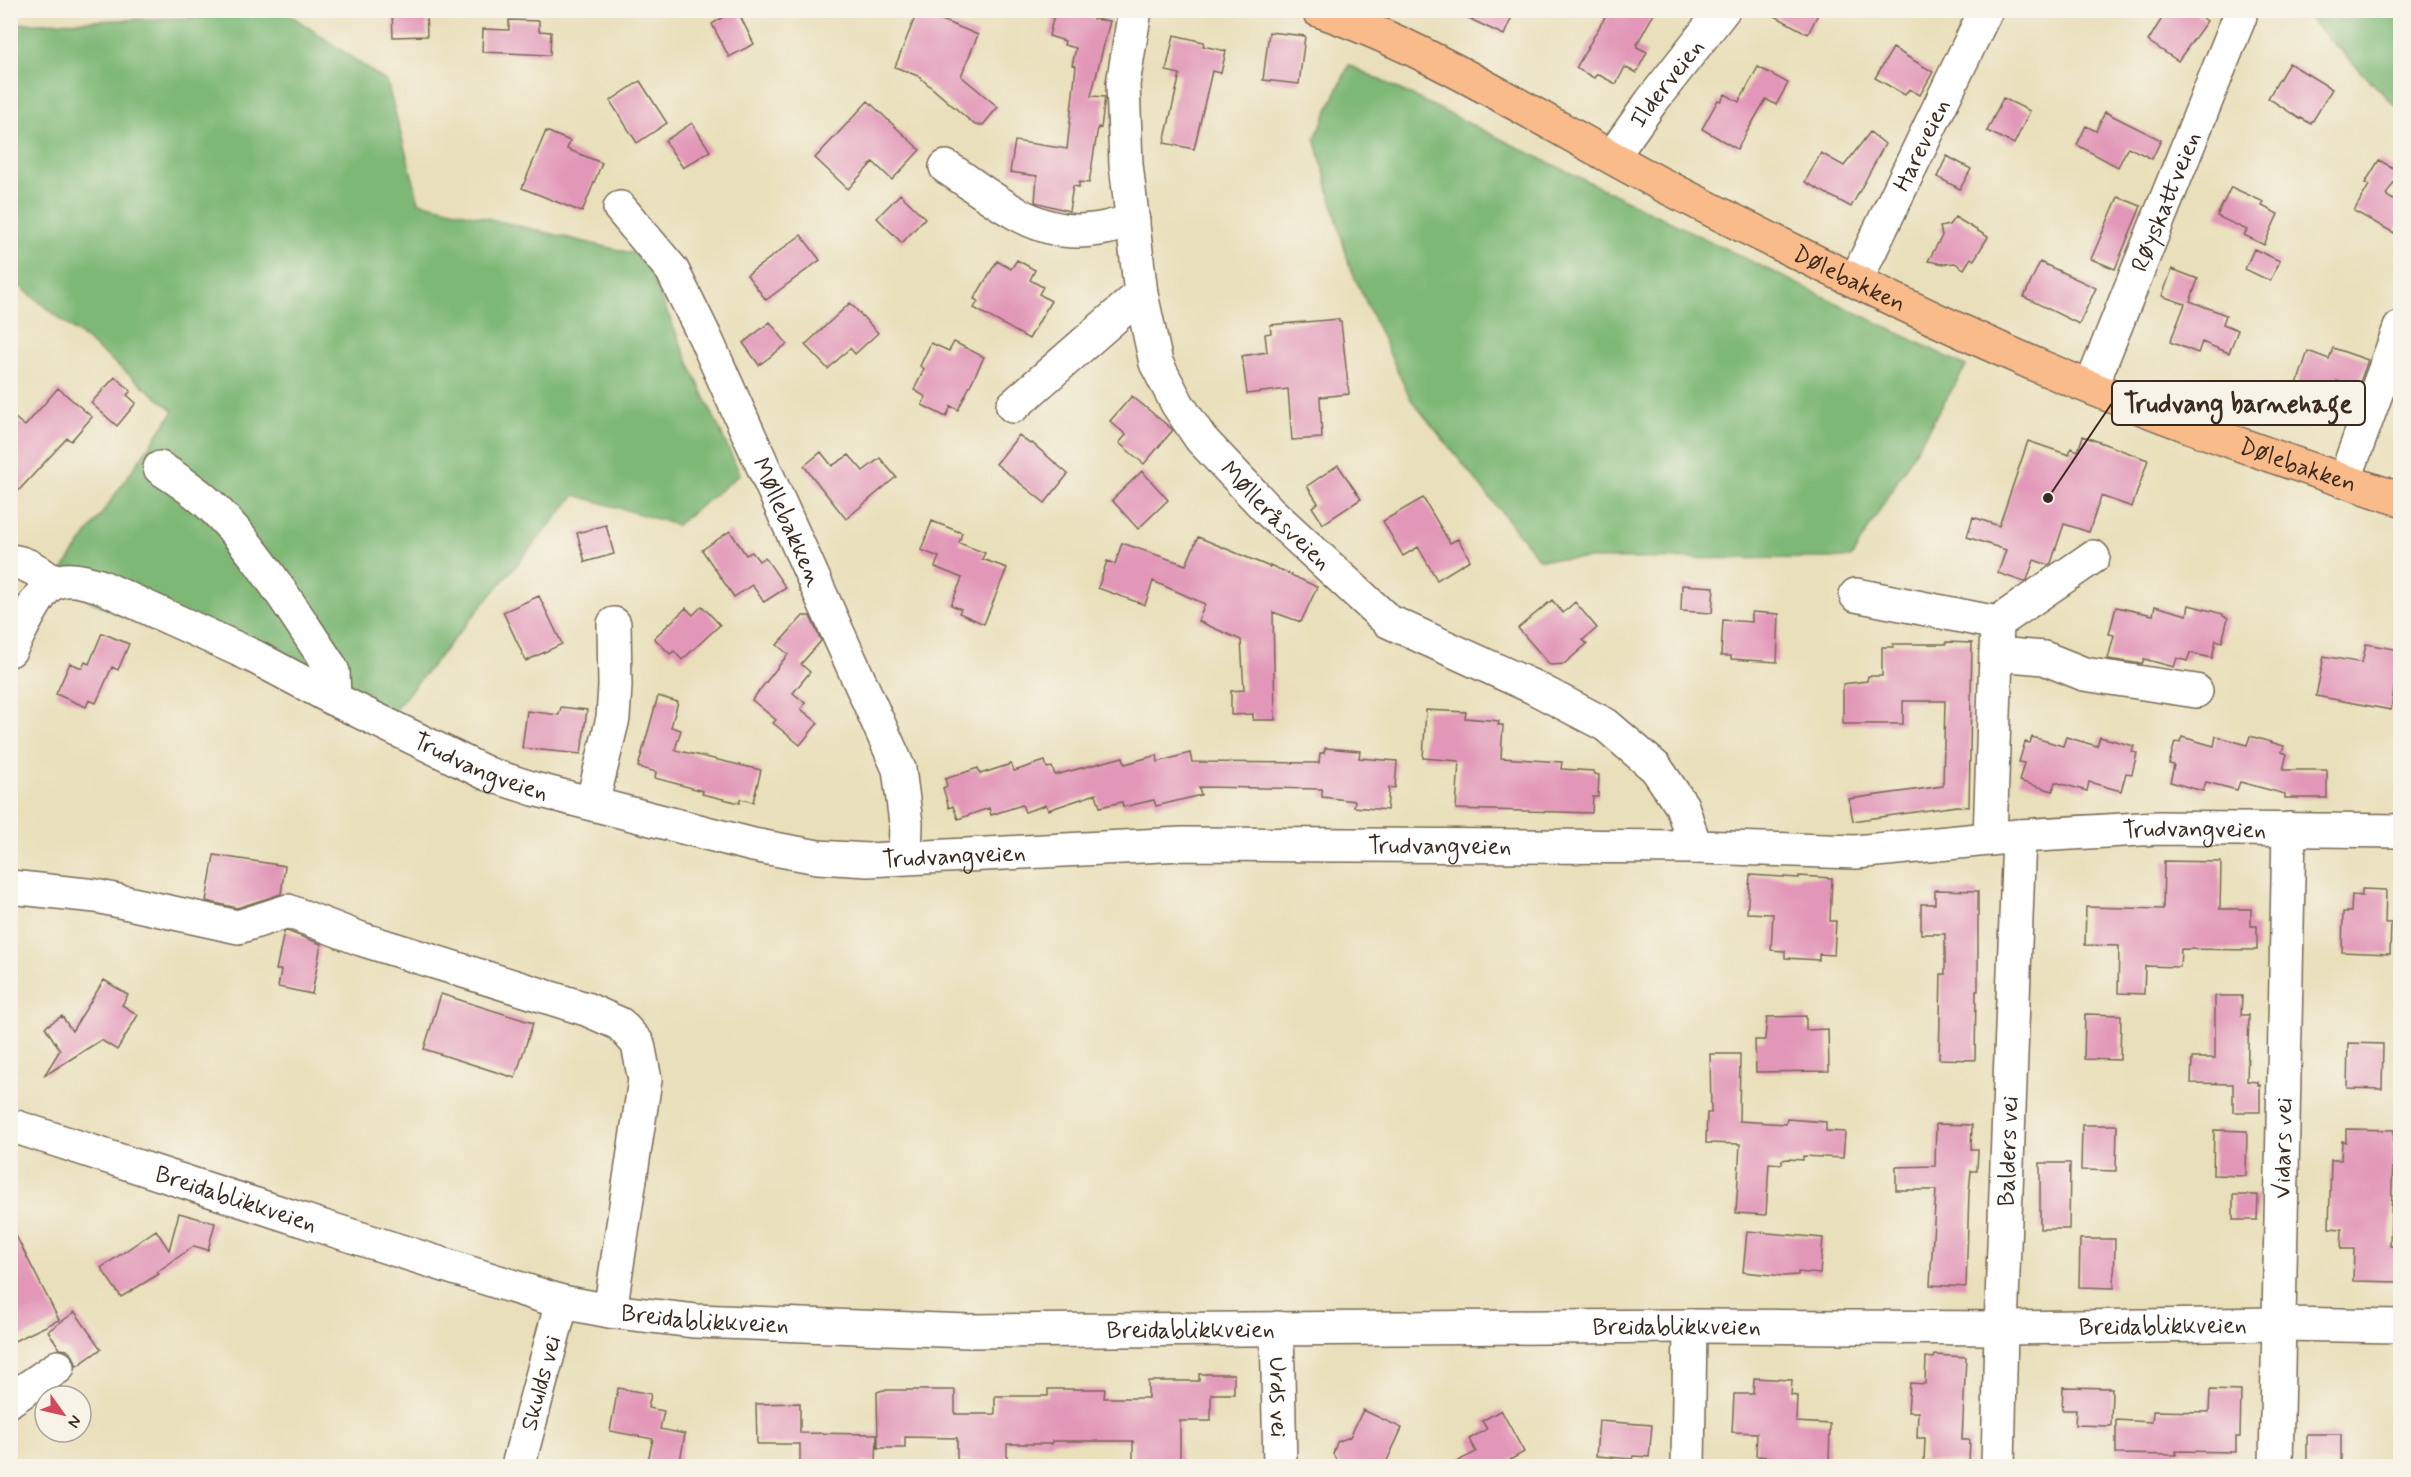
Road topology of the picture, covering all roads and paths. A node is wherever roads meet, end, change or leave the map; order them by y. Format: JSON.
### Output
{"nodes":[{"id":1,"x":1135,"y":10,"type":"edge"},
{"id":2,"x":1318,"y":10,"type":"edge"},
{"id":3,"x":1723,"y":10,"type":"edge"},
{"id":4,"x":1986,"y":10,"type":"edge"},
{"id":5,"x":2240,"y":16,"type":"dead end"},
{"id":6,"x":1357,"y":17,"type":"edge"},
{"id":7,"x":1612,"y":157,"type":"junction"},
{"id":8,"x":946,"y":167,"type":"dead end"},
{"id":9,"x":620,"y":208,"type":"dead end"},
{"id":10,"x":1133,"y":221,"type":"junction"},
{"id":11,"x":1856,"y":280,"type":"junction"},
{"id":12,"x":1141,"y":294,"type":"junction"},
{"id":13,"x":2400,"y":328,"type":"edge"},
{"id":14,"x":2091,"y":387,"type":"junction"},
{"id":15,"x":1013,"y":406,"type":"dead end"},
{"id":16,"x":160,"y":468,"type":"dead end"},
{"id":17,"x":2344,"y":481,"type":"junction"},
{"id":18,"x":2400,"y":499,"type":"edge"},
{"id":19,"x":2093,"y":557,"type":"dead end"},
{"id":20,"x":10,"y":561,"type":"edge"},
{"id":21,"x":53,"y":583,"type":"junction"},
{"id":22,"x":1856,"y":594,"type":"dead end"},
{"id":23,"x":614,"y":624,"type":"dead end"},
{"id":24,"x":1996,"y":639,"type":"junction"},
{"id":25,"x":10,"y":650,"type":"edge"},
{"id":26,"x":2196,"y":691,"type":"dead end"},
{"id":27,"x":334,"y":699,"type":"junction"},
{"id":28,"x":592,"y":804,"type":"junction"},
{"id":29,"x":2289,"y":829,"type":"junction"},
{"id":30,"x":2400,"y":831,"type":"edge"},
{"id":31,"x":2004,"y":837,"type":"junction"},
{"id":32,"x":1695,"y":847,"type":"junction"},
{"id":33,"x":905,"y":857,"type":"junction"},
{"id":34,"x":10,"y":887,"type":"edge"},
{"id":35,"x":10,"y":1125,"type":"edge"},
{"id":36,"x":562,"y":1302,"type":"junction"},
{"id":37,"x":610,"y":1311,"type":"junction"},
{"id":38,"x":2278,"y":1324,"type":"junction"},
{"id":39,"x":1690,"y":1326,"type":"junction"},
{"id":40,"x":2400,"y":1326,"type":"edge"},
{"id":41,"x":1277,"y":1328,"type":"junction"},
{"id":42,"x":2001,"y":1328,"type":"junction"},
{"id":43,"x":58,"y":1367,"type":"dead end"},
{"id":44,"x":10,"y":1400,"type":"edge"},
{"id":45,"x":518,"y":1467,"type":"edge"},
{"id":46,"x":1280,"y":1467,"type":"edge"},
{"id":47,"x":1688,"y":1467,"type":"edge"},
{"id":48,"x":1998,"y":1467,"type":"edge"},
{"id":49,"x":2276,"y":1467,"type":"edge"}],
"edges":[{"from":1,"to":10,"type":"street","name":"Mølleråsveien"},
{"from":2,"to":6,"type":"main road","name":"Dølebakken"},
{"from":3,"to":7,"type":"street","name":"Ilderveien"},
{"from":4,"to":11,"type":"street","name":"Hareveien"},
{"from":5,"to":14,"type":"street","name":"Røyskattveien"},
{"from":6,"to":7,"type":"main road","name":"Dølebakken"},
{"from":7,"to":11,"type":"main road","name":"Dølebakken"},
{"from":8,"to":10,"type":"street"},
{"from":9,"to":33,"type":"street","name":"Møllebakken"},
{"from":10,"to":12,"type":"street","name":"Mølleråsveien"},
{"from":11,"to":14,"type":"main road","name":"Dølebakken"},
{"from":12,"to":15,"type":"street"},
{"from":12,"to":32,"type":"street","name":"Mølleråsveien"},
{"from":13,"to":17,"type":"street"},
{"from":14,"to":17,"type":"main road","name":"Dølebakken"},
{"from":16,"to":27,"type":"street"},
{"from":17,"to":18,"type":"main road","name":"Dølebakken"},
{"from":19,"to":24,"type":"street"},
{"from":20,"to":21,"type":"street"},
{"from":21,"to":25,"type":"street"},
{"from":21,"to":27,"type":"street","name":"Trudvangveien"},
{"from":22,"to":24,"type":"street"},
{"from":23,"to":28,"type":"street"},
{"from":24,"to":26,"type":"street"},
{"from":24,"to":31,"type":"street"},
{"from":27,"to":28,"type":"street","name":"Trudvangveien"},
{"from":28,"to":33,"type":"street","name":"Trudvangveien"},
{"from":29,"to":30,"type":"street","name":"Trudvangveien"},
{"from":29,"to":31,"type":"street","name":"Trudvangveien"},
{"from":29,"to":38,"type":"street","name":"Vidars vei"},
{"from":31,"to":32,"type":"street","name":"Trudvangveien"},
{"from":31,"to":42,"type":"street","name":"Balders vei"},
{"from":32,"to":33,"type":"street","name":"Trudvangveien"},
{"from":34,"to":37,"type":"street"},
{"from":35,"to":36,"type":"street","name":"Breidablikkveien"},
{"from":36,"to":37,"type":"street","name":"Breidablikkveien"},
{"from":36,"to":45,"type":"street","name":"Skulds vei"},
{"from":37,"to":41,"type":"street","name":"Breidablikkveien"},
{"from":38,"to":40,"type":"street","name":"Breidablikkveien"},
{"from":38,"to":42,"type":"street","name":"Breidablikkveien"},
{"from":38,"to":49,"type":"street","name":"Vidars vei"},
{"from":39,"to":41,"type":"street","name":"Breidablikkveien"},
{"from":39,"to":42,"type":"street","name":"Breidablikkveien"},
{"from":39,"to":47,"type":"street"},
{"from":41,"to":46,"type":"street","name":"Urds vei"},
{"from":42,"to":48,"type":"street","name":"Balders vei"},
{"from":43,"to":44,"type":"street"}]}
